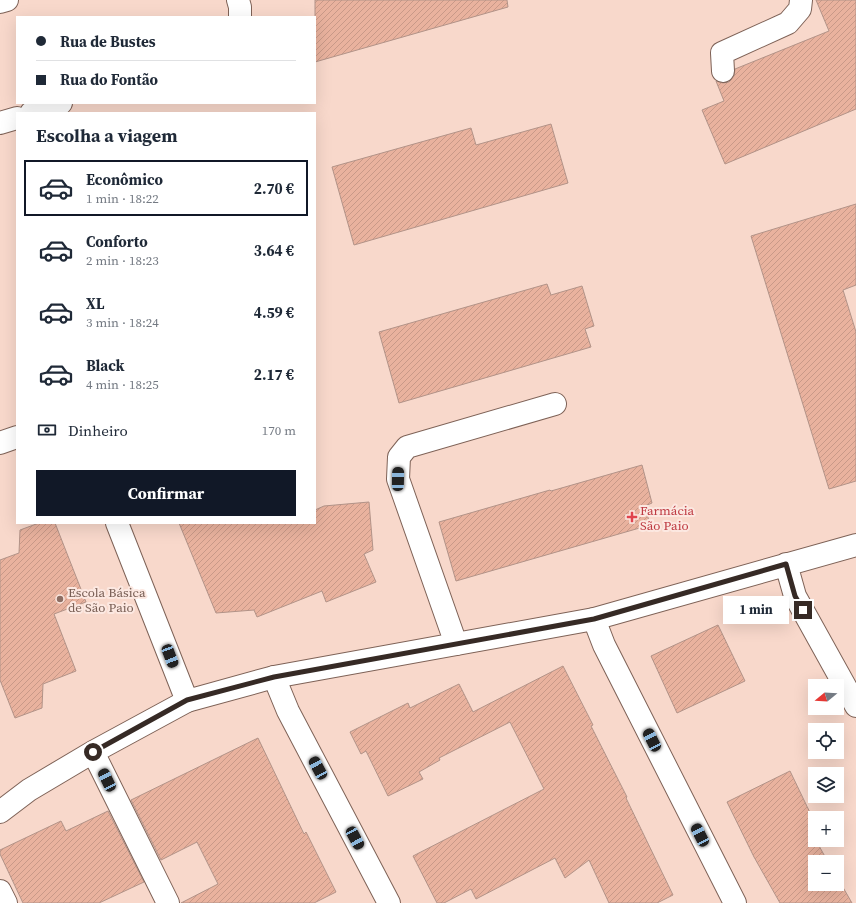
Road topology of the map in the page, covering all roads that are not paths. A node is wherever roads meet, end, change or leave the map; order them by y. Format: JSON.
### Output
{"nodes":[{"id":1,"x":7,"y":0,"type":"edge"},
{"id":2,"x":238,"y":0,"type":"edge"},
{"id":3,"x":801,"y":0,"type":"edge"},
{"id":4,"x":0,"y":2,"type":"edge"},
{"id":5,"x":240,"y":16,"type":"edge"},
{"id":6,"x":723,"y":70,"type":"dead end"},
{"id":7,"x":58,"y":104,"type":"edge"},
{"id":8,"x":34,"y":112,"type":"edge"},
{"id":9,"x":16,"y":118,"type":"edge"},
{"id":10,"x":0,"y":123,"type":"edge"},
{"id":11,"x":555,"y":404,"type":"dead end"},
{"id":12,"x":16,"y":437,"type":"edge"},
{"id":13,"x":0,"y":443,"type":"edge"},
{"id":14,"x":117,"y":524,"type":"edge"},
{"id":15,"x":856,"y":545,"type":"edge"},
{"id":16,"x":786,"y":564,"type":"junction"},
{"id":17,"x":594,"y":619,"type":"junction"},
{"id":18,"x":456,"y":644,"type":"junction"},
{"id":19,"x":274,"y":677,"type":"junction"},
{"id":20,"x":187,"y":700,"type":"junction"},
{"id":21,"x":856,"y":706,"type":"edge"},
{"id":22,"x":93,"y":752,"type":"junction"},
{"id":23,"x":0,"y":812,"type":"edge"},
{"id":24,"x":0,"y":891,"type":"edge"},
{"id":25,"x":382,"y":900,"type":"edge"},
{"id":26,"x":6,"y":903,"type":"edge"},
{"id":27,"x":168,"y":903,"type":"edge"},
{"id":28,"x":735,"y":903,"type":"edge"}],
"edges":[{"from":1,"to":4,"type":"main road"},
{"from":2,"to":5,"type":"main road"},
{"from":3,"to":6,"type":"main road"},
{"from":7,"to":8,"type":"main road"},
{"from":9,"to":10,"type":"main road"},
{"from":11,"to":18,"type":"main road"},
{"from":12,"to":13,"type":"main road"},
{"from":14,"to":20,"type":"main road"},
{"from":15,"to":16,"type":"main road"},
{"from":16,"to":17,"type":"main road"},
{"from":16,"to":21,"type":"main road"},
{"from":17,"to":18,"type":"main road"},
{"from":17,"to":28,"type":"main road"},
{"from":18,"to":19,"type":"main road"},
{"from":19,"to":20,"type":"main road"},
{"from":19,"to":25,"type":"main road"},
{"from":20,"to":22,"type":"main road"},
{"from":22,"to":23,"type":"main road"},
{"from":22,"to":27,"type":"main road"},
{"from":24,"to":26,"type":"main road"}]}
